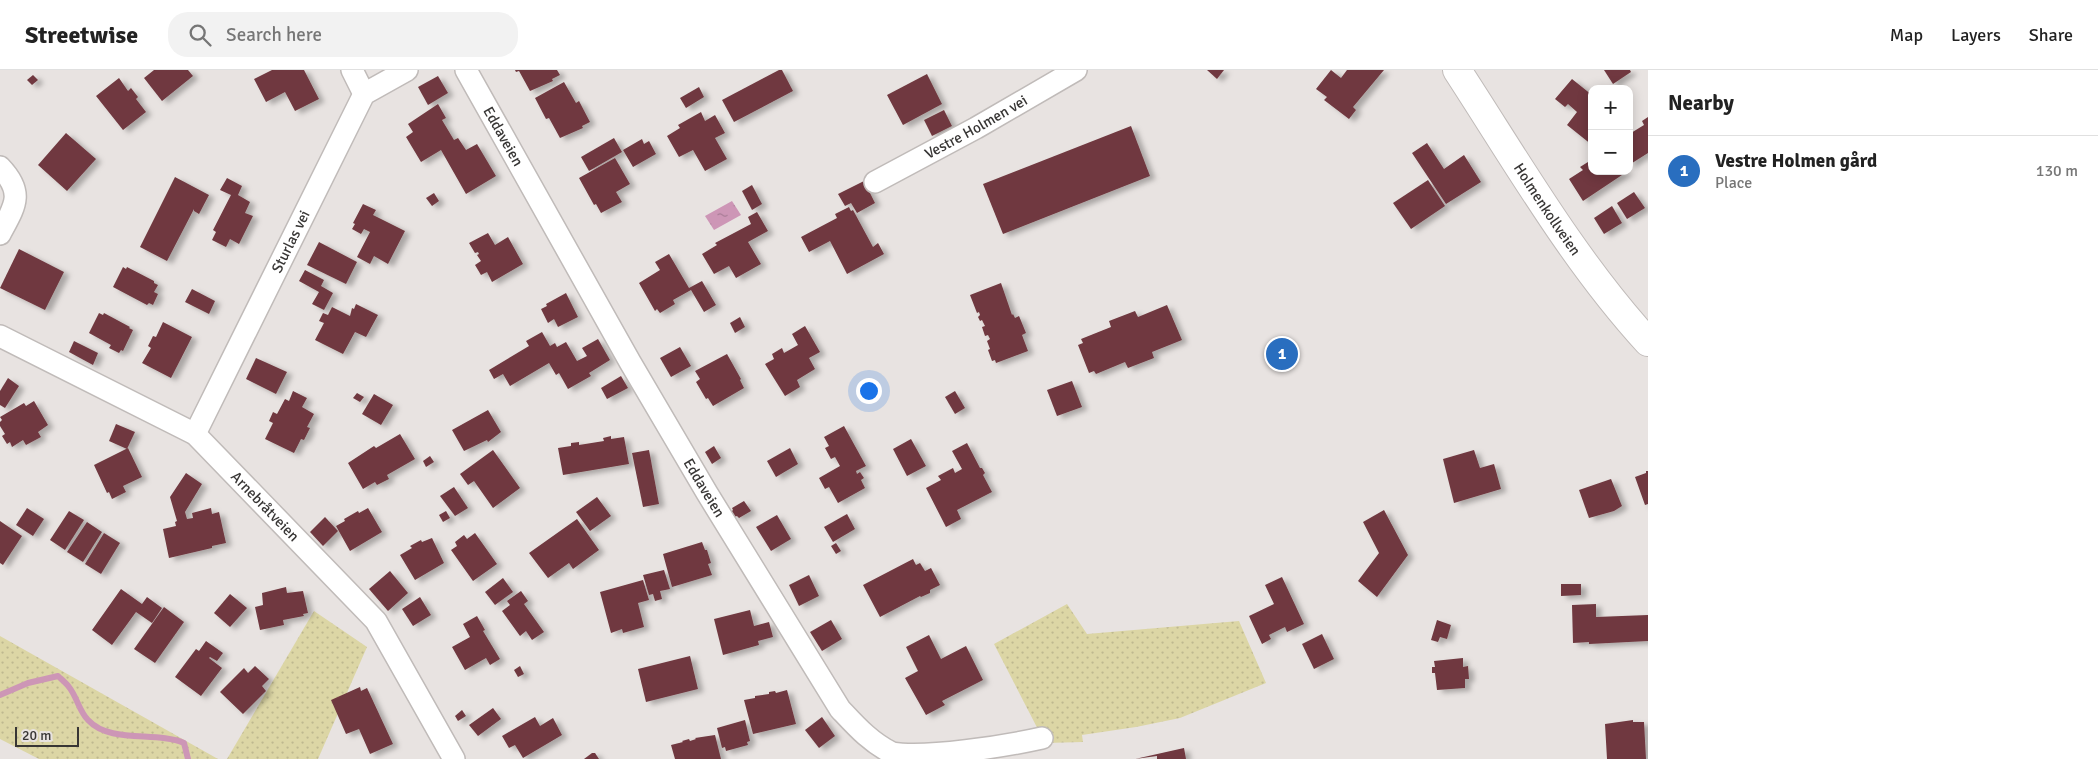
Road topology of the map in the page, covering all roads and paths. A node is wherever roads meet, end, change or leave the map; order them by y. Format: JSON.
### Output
{"nodes":[{"id":1,"x":352,"y":70,"type":"edge"},
{"id":2,"x":407,"y":70,"type":"edge"},
{"id":3,"x":466,"y":70,"type":"edge"},
{"id":4,"x":1076,"y":70,"type":"edge"},
{"id":5,"x":1457,"y":70,"type":"edge"},
{"id":6,"x":364,"y":94,"type":"junction"},
{"id":7,"x":0,"y":166,"type":"edge"},
{"id":8,"x":875,"y":182,"type":"dead end"},
{"id":9,"x":0,"y":234,"type":"edge"},
{"id":10,"x":0,"y":336,"type":"edge"},
{"id":11,"x":1648,"y":342,"type":"edge"},
{"id":12,"x":195,"y":434,"type":"junction"},
{"id":13,"x":1042,"y":738,"type":"dead end"},
{"id":14,"x":454,"y":759,"type":"edge"}],
"edges":[{"from":1,"to":6,"type":"street"},
{"from":2,"to":6,"type":"street"},
{"from":3,"to":13,"type":"street","name":"Eddaveien"},
{"from":4,"to":8,"type":"street","name":"Vestre Holmen vei"},
{"from":5,"to":11,"type":"main road","name":"Holmenkollveien"},
{"from":6,"to":12,"type":"street","name":"Sturlas vei"},
{"from":7,"to":9,"type":"street"},
{"from":10,"to":12,"type":"street","name":"Arnebråtveien"},
{"from":12,"to":14,"type":"street","name":"Arnebråtveien"}]}
